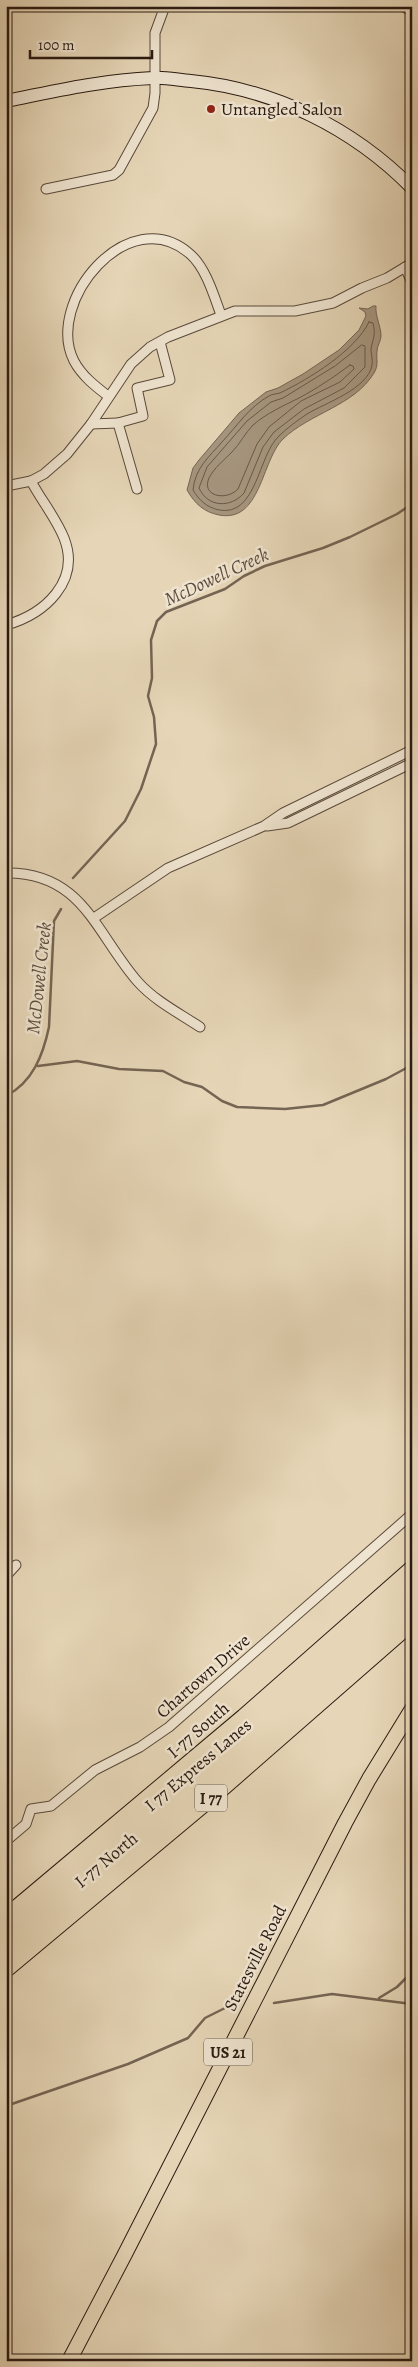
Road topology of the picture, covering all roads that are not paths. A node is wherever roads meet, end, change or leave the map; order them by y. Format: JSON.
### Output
{"nodes":[{"id":1,"x":165,"y":6,"type":"edge"},
{"id":2,"x":405,"y":6,"type":"edge"},
{"id":3,"x":412,"y":9,"type":"edge"},
{"id":4,"x":155,"y":77,"type":"junction"},
{"id":5,"x":6,"y":101,"type":"edge"},
{"id":6,"x":412,"y":188,"type":"edge"},
{"id":7,"x":46,"y":189,"type":"dead end"},
{"id":8,"x":408,"y":265,"type":"edge"},
{"id":9,"x":412,"y":283,"type":"edge"},
{"id":10,"x":221,"y":315,"type":"junction"},
{"id":11,"x":160,"y":342,"type":"junction"},
{"id":12,"x":108,"y":396,"type":"junction"},
{"id":13,"x":118,"y":423,"type":"junction"},
{"id":14,"x":91,"y":424,"type":"junction"},
{"id":15,"x":31,"y":481,"type":"junction"},
{"id":16,"x":6,"y":486,"type":"edge"},
{"id":17,"x":137,"y":489,"type":"dead end"},
{"id":18,"x":6,"y":625,"type":"edge"},
{"id":19,"x":412,"y":750,"type":"edge"},
{"id":20,"x":412,"y":763,"type":"edge"},
{"id":21,"x":264,"y":826,"type":"junction"},
{"id":22,"x":6,"y":873,"type":"edge"},
{"id":23,"x":94,"y":918,"type":"junction"},
{"id":24,"x":200,"y":1027,"type":"dead end"},
{"id":25,"x":412,"y":1514,"type":"edge"},
{"id":26,"x":16,"y":1565,"type":"dead end"},
{"id":27,"x":412,"y":1569,"type":"edge"},
{"id":28,"x":6,"y":1576,"type":"edge"},
{"id":29,"x":412,"y":1587,"type":"edge"},
{"id":30,"x":412,"y":1604,"type":"edge"},
{"id":31,"x":412,"y":1622,"type":"edge"},
{"id":32,"x":336,"y":1671,"type":"junction"},
{"id":33,"x":412,"y":1709,"type":"edge"},
{"id":34,"x":105,"y":1835,"type":"junction"},
{"id":35,"x":6,"y":1841,"type":"edge"},
{"id":36,"x":31,"y":1913,"type":"junction"},
{"id":37,"x":6,"y":1917,"type":"edge"},
{"id":38,"x":6,"y":1934,"type":"edge"},
{"id":39,"x":6,"y":1952,"type":"edge"},
{"id":40,"x":6,"y":1970,"type":"edge"},
{"id":41,"x":68,"y":2361,"type":"edge"}],
"edges":[{"from":1,"to":4,"type":"street"},
{"from":2,"to":3,"type":"street"},
{"from":4,"to":5,"type":"street"},
{"from":4,"to":6,"type":"street"},
{"from":4,"to":7,"type":"street"},
{"from":8,"to":9,"type":"street"},
{"from":8,"to":10,"type":"street"},
{"from":10,"to":11,"type":"street"},
{"from":10,"to":12,"type":"street"},
{"from":11,"to":12,"type":"street"},
{"from":11,"to":13,"type":"street"},
{"from":12,"to":14,"type":"street"},
{"from":13,"to":14,"type":"street"},
{"from":13,"to":17,"type":"street"},
{"from":14,"to":15,"type":"street"},
{"from":15,"to":16,"type":"street"},
{"from":15,"to":18,"type":"street"},
{"from":19,"to":21,"type":"street"},
{"from":20,"to":21,"type":"street"},
{"from":21,"to":23,"type":"street"},
{"from":22,"to":23,"type":"street"},
{"from":23,"to":24,"type":"street"},
{"from":25,"to":35,"type":"street","name":"Chartown Drive"},
{"from":26,"to":28,"type":"street"},
{"from":27,"to":34,"type":"highway","name":"I-77 South","number":"I 77"},
{"from":29,"to":36,"type":"highway","name":"I 77 Express Lanes","number":"I 77"},
{"from":30,"to":32,"type":"highway","name":"I 77 Express Lanes","number":"I 77"},
{"from":31,"to":32,"type":"highway"},
{"from":31,"to":40,"type":"highway","name":"I-77 North","number":"I 77"},
{"from":32,"to":39,"type":"highway","name":"I 77 Express Lanes","number":"I 77"},
{"from":33,"to":41,"type":"main road","name":"Statesville Road","number":"US 21"},
{"from":34,"to":36,"type":"highway"},
{"from":34,"to":37,"type":"highway","name":"I-77 South","number":"I 77"},
{"from":36,"to":38,"type":"highway","name":"I 77 Express Lanes","number":"I 77"}]}
